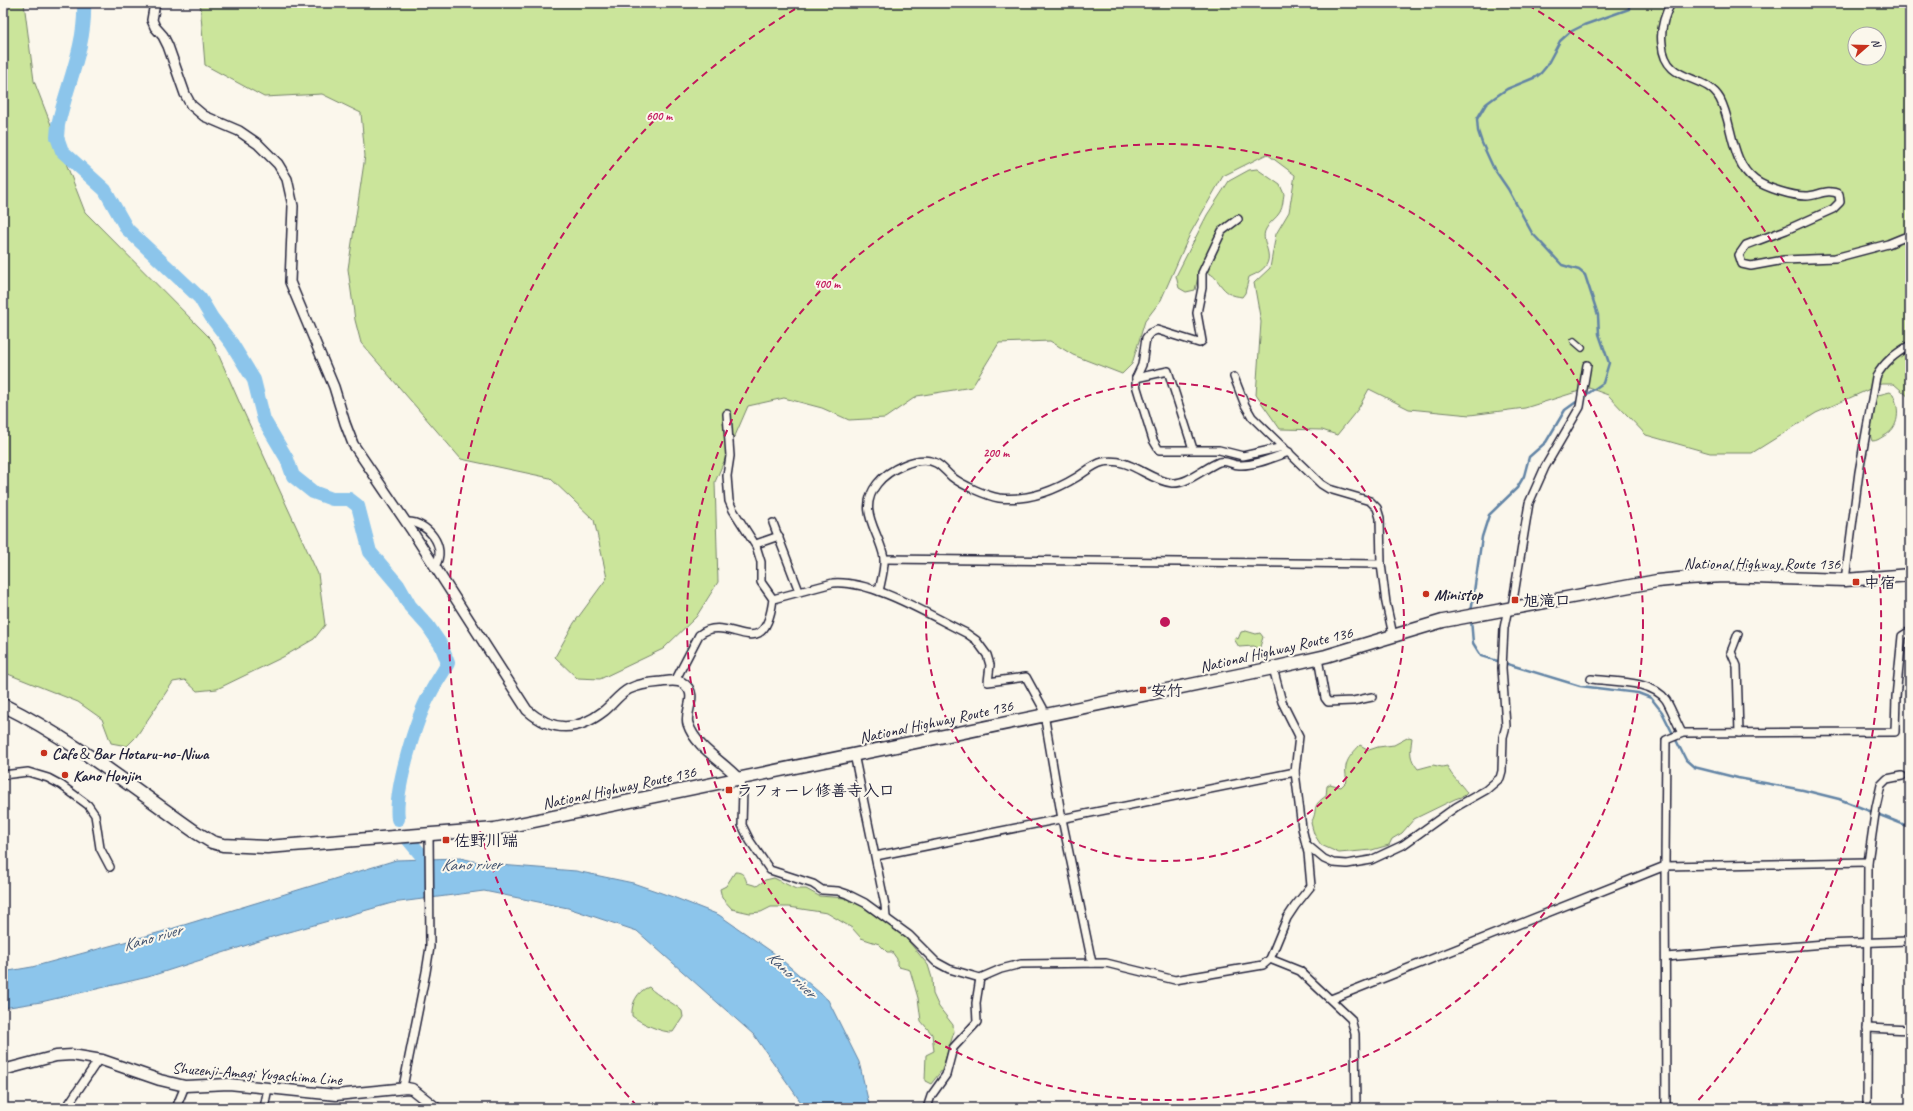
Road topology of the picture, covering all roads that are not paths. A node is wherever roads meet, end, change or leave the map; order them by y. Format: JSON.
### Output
{"nodes":[{"id":1,"x":155,"y":3,"type":"edge"},
{"id":2,"x":1671,"y":3,"type":"edge"},
{"id":3,"x":1238,"y":219,"type":"dead end"},
{"id":4,"x":1910,"y":235,"type":"edge"},
{"id":5,"x":1574,"y":341,"type":"dead end"},
{"id":6,"x":1910,"y":345,"type":"edge"},
{"id":7,"x":1582,"y":348,"type":"dead end"},
{"id":8,"x":1587,"y":365,"type":"dead end"},
{"id":9,"x":1234,"y":377,"type":"dead end"},
{"id":10,"x":1136,"y":378,"type":"junction"},
{"id":11,"x":728,"y":414,"type":"dead end"},
{"id":12,"x":1193,"y":449,"type":"junction"},
{"id":13,"x":1286,"y":450,"type":"junction"},
{"id":14,"x":407,"y":522,"type":"junction"},
{"id":15,"x":772,"y":523,"type":"dead end"},
{"id":16,"x":779,"y":536,"type":"junction"},
{"id":17,"x":756,"y":544,"type":"junction"},
{"id":18,"x":884,"y":560,"type":"junction"},
{"id":19,"x":1381,"y":564,"type":"junction"},
{"id":20,"x":435,"y":566,"type":"junction"},
{"id":21,"x":1910,"y":575,"type":"edge"},
{"id":22,"x":1845,"y":580,"type":"junction"},
{"id":23,"x":799,"y":591,"type":"junction"},
{"id":24,"x":879,"y":591,"type":"junction"},
{"id":25,"x":773,"y":599,"type":"junction"},
{"id":26,"x":1510,"y":607,"type":"junction"},
{"id":27,"x":1910,"y":631,"type":"edge"},
{"id":28,"x":1738,"y":634,"type":"dead end"},
{"id":29,"x":1393,"y":636,"type":"junction"},
{"id":30,"x":1318,"y":658,"type":"junction"},
{"id":31,"x":1273,"y":668,"type":"junction"},
{"id":32,"x":1591,"y":679,"type":"dead end"},
{"id":33,"x":675,"y":681,"type":"junction"},
{"id":34,"x":1372,"y":697,"type":"dead end"},
{"id":35,"x":3,"y":705,"type":"edge"},
{"id":36,"x":1043,"y":715,"type":"junction"},
{"id":37,"x":1681,"y":733,"type":"junction"},
{"id":38,"x":1739,"y":733,"type":"junction"},
{"id":39,"x":854,"y":754,"type":"junction"},
{"id":40,"x":1295,"y":772,"type":"junction"},
{"id":41,"x":3,"y":774,"type":"edge"},
{"id":42,"x":1902,"y":776,"type":"tunnel mouth"},
{"id":43,"x":739,"y":779,"type":"junction"},
{"id":44,"x":1062,"y":819,"type":"junction"},
{"id":45,"x":429,"y":838,"type":"junction"},
{"id":46,"x":1306,"y":844,"type":"junction"},
{"id":47,"x":876,"y":856,"type":"junction"},
{"id":48,"x":1868,"y":862,"type":"junction"},
{"id":49,"x":1665,"y":866,"type":"junction"},
{"id":50,"x":110,"y":867,"type":"dead end"},
{"id":51,"x":886,"y":917,"type":"junction"},
{"id":52,"x":1867,"y":941,"type":"junction"},
{"id":53,"x":1907,"y":941,"type":"dead end"},
{"id":54,"x":1666,"y":957,"type":"junction"},
{"id":55,"x":1270,"y":959,"type":"junction"},
{"id":56,"x":1092,"y":963,"type":"junction"},
{"id":57,"x":980,"y":978,"type":"junction"},
{"id":58,"x":1331,"y":1000,"type":"junction"},
{"id":59,"x":1867,"y":1028,"type":"junction"},
{"id":60,"x":1910,"y":1030,"type":"edge"},
{"id":61,"x":99,"y":1059,"type":"junction"},
{"id":62,"x":3,"y":1070,"type":"edge"},
{"id":63,"x":185,"y":1086,"type":"junction"},
{"id":64,"x":403,"y":1087,"type":"junction"},
{"id":65,"x":268,"y":1088,"type":"junction"},
{"id":66,"x":66,"y":1108,"type":"edge"},
{"id":67,"x":176,"y":1108,"type":"edge"},
{"id":68,"x":264,"y":1108,"type":"edge"},
{"id":69,"x":436,"y":1108,"type":"edge"},
{"id":70,"x":927,"y":1108,"type":"edge"},
{"id":71,"x":1356,"y":1108,"type":"edge"},
{"id":72,"x":1666,"y":1108,"type":"edge"},
{"id":73,"x":1867,"y":1108,"type":"edge"}],
"edges":[{"from":1,"to":14,"type":"street"},
{"from":2,"to":4,"type":"street"},
{"from":3,"to":10,"type":"street"},
{"from":5,"to":7,"type":"street"},
{"from":6,"to":22,"type":"street"},
{"from":8,"to":26,"type":"street"},
{"from":9,"to":13,"type":"street"},
{"from":10,"to":12,"type":"street"},
{"from":10,"to":12,"type":"street"},
{"from":11,"to":17,"type":"street"},
{"from":12,"to":13,"type":"street"},
{"from":13,"to":18,"type":"street"},
{"from":13,"to":19,"type":"street"},
{"from":14,"to":20,"type":"street"},
{"from":14,"to":20,"type":"street"},
{"from":15,"to":16,"type":"street"},
{"from":16,"to":17,"type":"street"},
{"from":16,"to":23,"type":"street"},
{"from":17,"to":25,"type":"street"},
{"from":18,"to":19,"type":"street"},
{"from":18,"to":24,"type":"street"},
{"from":19,"to":29,"type":"street"},
{"from":20,"to":33,"type":"street"},
{"from":21,"to":22,"type":"highway","name":"National Highway Route 136"},
{"from":22,"to":26,"type":"highway","name":"National Highway Route 136"},
{"from":23,"to":24,"type":"street"},
{"from":23,"to":25,"type":"street"},
{"from":24,"to":36,"type":"street"},
{"from":25,"to":33,"type":"street"},
{"from":26,"to":29,"type":"highway","name":"National Highway Route 136"},
{"from":26,"to":46,"type":"street"},
{"from":27,"to":38,"type":"street"},
{"from":28,"to":38,"type":"street"},
{"from":29,"to":30,"type":"highway","name":"National Highway Route 136"},
{"from":30,"to":31,"type":"highway","name":"National Highway Route 136"},
{"from":30,"to":34,"type":"street"},
{"from":31,"to":36,"type":"highway","name":"National Highway Route 136"},
{"from":31,"to":40,"type":"street"},
{"from":32,"to":37,"type":"street"},
{"from":33,"to":43,"type":"street"},
{"from":35,"to":45,"type":"highway","name":"National Highway Route 136"},
{"from":36,"to":39,"type":"highway","name":"National Highway Route 136"},
{"from":36,"to":44,"type":"street"},
{"from":37,"to":38,"type":"street"},
{"from":37,"to":49,"type":"street"},
{"from":39,"to":43,"type":"highway","name":"National Highway Route 136"},
{"from":39,"to":47,"type":"street"},
{"from":40,"to":44,"type":"street"},
{"from":40,"to":46,"type":"street"},
{"from":41,"to":50,"type":"street"},
{"from":42,"to":48,"type":"street"},
{"from":43,"to":45,"type":"highway","name":"National Highway Route 136"},
{"from":43,"to":51,"type":"street"},
{"from":44,"to":47,"type":"street"},
{"from":44,"to":56,"type":"street"},
{"from":45,"to":64,"type":"street"},
{"from":46,"to":55,"type":"street"},
{"from":47,"to":51,"type":"street"},
{"from":48,"to":49,"type":"street"},
{"from":48,"to":52,"type":"street"},
{"from":49,"to":54,"type":"street"},
{"from":49,"to":58,"type":"street"},
{"from":51,"to":57,"type":"street"},
{"from":52,"to":53,"type":"street"},
{"from":52,"to":54,"type":"street"},
{"from":52,"to":59,"type":"street"},
{"from":54,"to":72,"type":"street"},
{"from":55,"to":56,"type":"street"},
{"from":55,"to":58,"type":"street"},
{"from":56,"to":57,"type":"street"},
{"from":57,"to":70,"type":"street"},
{"from":58,"to":71,"type":"street"},
{"from":59,"to":60,"type":"street"},
{"from":59,"to":73,"type":"street"},
{"from":61,"to":62,"type":"main road","name":"Shuzenji-Amagi Yugashima Line"},
{"from":61,"to":63,"type":"main road","name":"Shuzenji-Amagi Yugashima Line"},
{"from":61,"to":66,"type":"street"},
{"from":63,"to":65,"type":"main road","name":"Shuzenji-Amagi Yugashima Line"},
{"from":63,"to":67,"type":"street"},
{"from":64,"to":65,"type":"main road","name":"Shuzenji-Amagi Yugashima Line"},
{"from":64,"to":69,"type":"main road"},
{"from":65,"to":68,"type":"street"}]}
